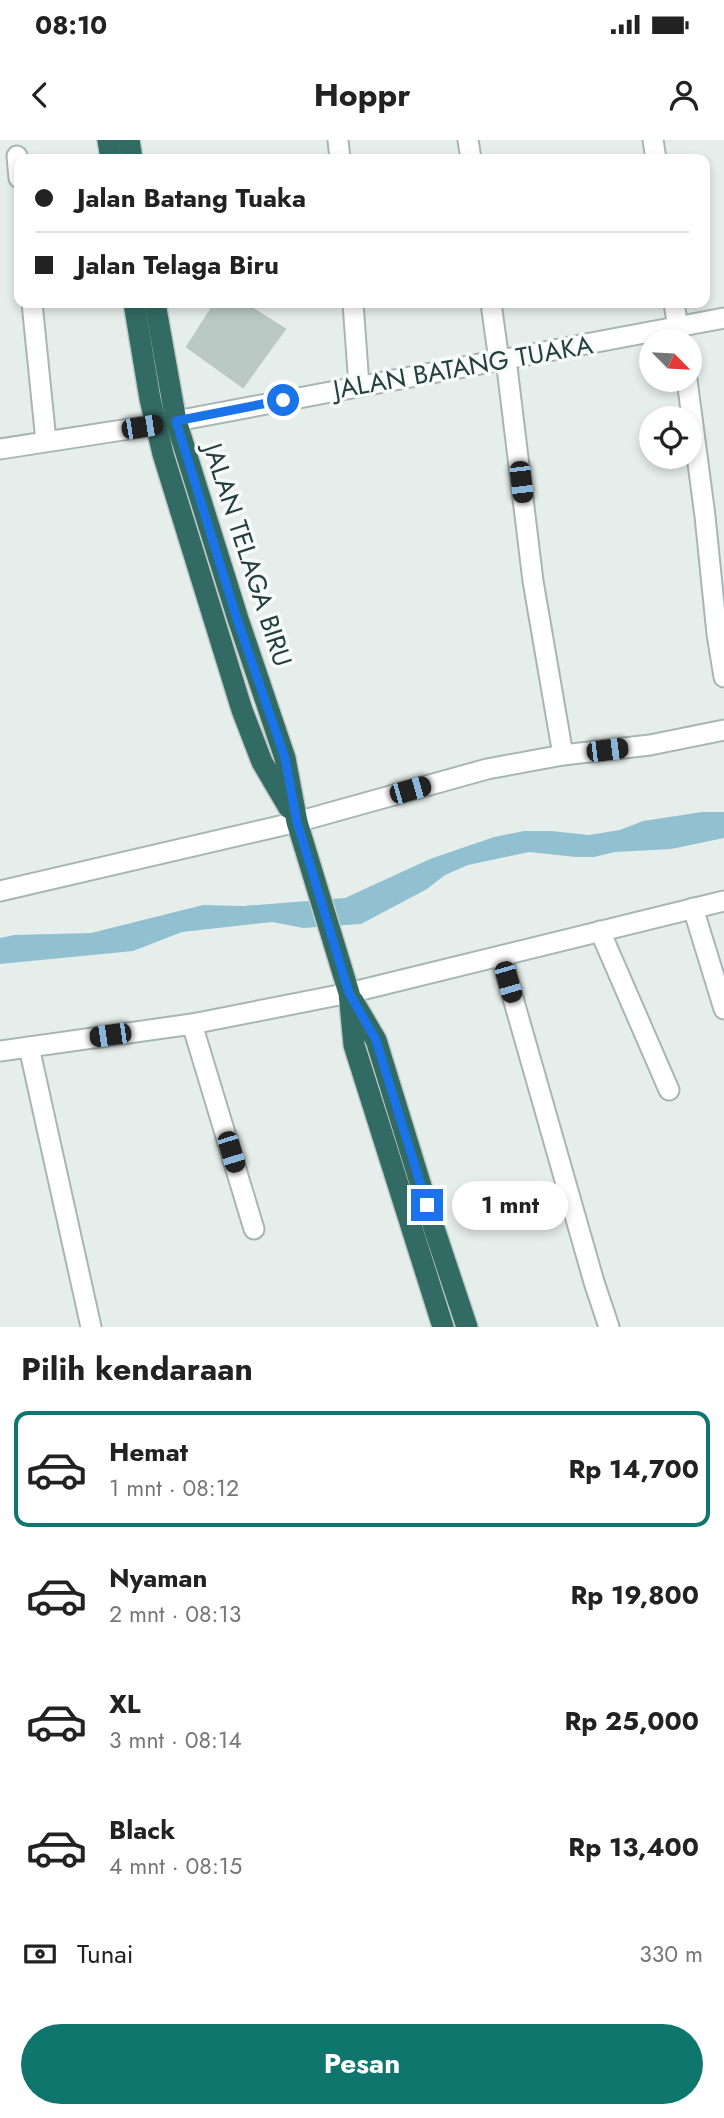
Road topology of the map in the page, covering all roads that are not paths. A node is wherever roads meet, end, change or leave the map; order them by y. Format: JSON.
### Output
{"nodes":[{"id":1,"x":33,"y":308,"type":"edge"},
{"id":2,"x":135,"y":308,"type":"edge"},
{"id":3,"x":155,"y":308,"type":"edge"},
{"id":4,"x":353,"y":308,"type":"edge"},
{"id":5,"x":492,"y":308,"type":"edge"},
{"id":6,"x":675,"y":308,"type":"edge"},
{"id":7,"x":724,"y":318,"type":"edge"},
{"id":8,"x":679,"y":329,"type":"edge"},
{"id":9,"x":689,"y":329,"type":"edge"},
{"id":10,"x":639,"y":338,"type":"edge"},
{"id":11,"x":503,"y":360,"type":"junction"},
{"id":12,"x":359,"y":386,"type":"junction"},
{"id":13,"x":689,"y":392,"type":"edge"},
{"id":14,"x":166,"y":423,"type":"junction"},
{"id":15,"x":46,"y":441,"type":"junction"},
{"id":16,"x":0,"y":449,"type":"edge"},
{"id":17,"x":724,"y":677,"type":"edge"},
{"id":18,"x":724,"y":730,"type":"edge"},
{"id":19,"x":563,"y":755,"type":"junction"},
{"id":20,"x":285,"y":758,"type":"junction"},
{"id":21,"x":262,"y":762,"type":"junction"},
{"id":22,"x":297,"y":822,"type":"junction"},
{"id":23,"x":0,"y":891,"type":"edge"},
{"id":24,"x":724,"y":901,"type":"edge"},
{"id":25,"x":692,"y":908,"type":"junction"},
{"id":26,"x":600,"y":931,"type":"junction"},
{"id":27,"x":501,"y":956,"type":"junction"},
{"id":28,"x":349,"y":993,"type":"junction"},
{"id":29,"x":724,"y":1009,"type":"edge"},
{"id":30,"x":192,"y":1024,"type":"junction"},
{"id":31,"x":376,"y":1040,"type":"junction"},
{"id":32,"x":354,"y":1045,"type":"junction"},
{"id":33,"x":29,"y":1047,"type":"junction"},
{"id":34,"x":0,"y":1051,"type":"edge"},
{"id":35,"x":669,"y":1090,"type":"dead end"},
{"id":36,"x":254,"y":1229,"type":"dead end"},
{"id":37,"x":91,"y":1327,"type":"edge"},
{"id":38,"x":443,"y":1327,"type":"edge"},
{"id":39,"x":467,"y":1327,"type":"edge"},
{"id":40,"x":609,"y":1327,"type":"edge"}],
"edges":[{"from":1,"to":15,"type":"street"},
{"from":2,"to":14,"type":"highway","name":"JALAN TELAGA BIRU"},
{"from":3,"to":14,"type":"highway","name":"JALAN TELAGA BIRU"},
{"from":4,"to":12,"type":"street"},
{"from":5,"to":11,"type":"street"},
{"from":6,"to":8,"type":"street"},
{"from":7,"to":9,"type":"street","name":"JALAN BATANG TUAKA"},
{"from":10,"to":11,"type":"street","name":"JALAN BATANG TUAKA"},
{"from":11,"to":12,"type":"street","name":"JALAN BATANG TUAKA"},
{"from":11,"to":19,"type":"street"},
{"from":12,"to":14,"type":"street","name":"JALAN BATANG TUAKA"},
{"from":13,"to":17,"type":"street"},
{"from":14,"to":15,"type":"street","name":"JALAN BATANG TUAKA"},
{"from":14,"to":20,"type":"highway","name":"JALAN TELAGA BIRU"},
{"from":14,"to":21,"type":"highway","name":"JALAN TELAGA BIRU"},
{"from":15,"to":16,"type":"street","name":"JALAN BATANG TUAKA"},
{"from":18,"to":19,"type":"street"},
{"from":19,"to":22,"type":"street"},
{"from":20,"to":21,"type":"highway"},
{"from":20,"to":22,"type":"highway","name":"JALAN TELAGA BIRU"},
{"from":21,"to":22,"type":"highway","name":"JALAN TELAGA BIRU"},
{"from":22,"to":23,"type":"street"},
{"from":22,"to":28,"type":"highway","name":"JALAN TELAGA BIRU"},
{"from":24,"to":25,"type":"street"},
{"from":25,"to":26,"type":"street"},
{"from":25,"to":29,"type":"street"},
{"from":26,"to":27,"type":"street"},
{"from":26,"to":35,"type":"street"},
{"from":27,"to":28,"type":"street"},
{"from":27,"to":40,"type":"street"},
{"from":28,"to":30,"type":"street"},
{"from":28,"to":31,"type":"highway","name":"JALAN TELAGA BIRU"},
{"from":28,"to":32,"type":"highway","name":"JALAN TELAGA BIRU"},
{"from":30,"to":33,"type":"street"},
{"from":30,"to":36,"type":"street"},
{"from":31,"to":32,"type":"highway"},
{"from":31,"to":39,"type":"highway","name":"JALAN TELAGA BIRU"},
{"from":32,"to":38,"type":"highway","name":"JALAN TELAGA BIRU"},
{"from":33,"to":34,"type":"street"},
{"from":33,"to":37,"type":"street"}]}
